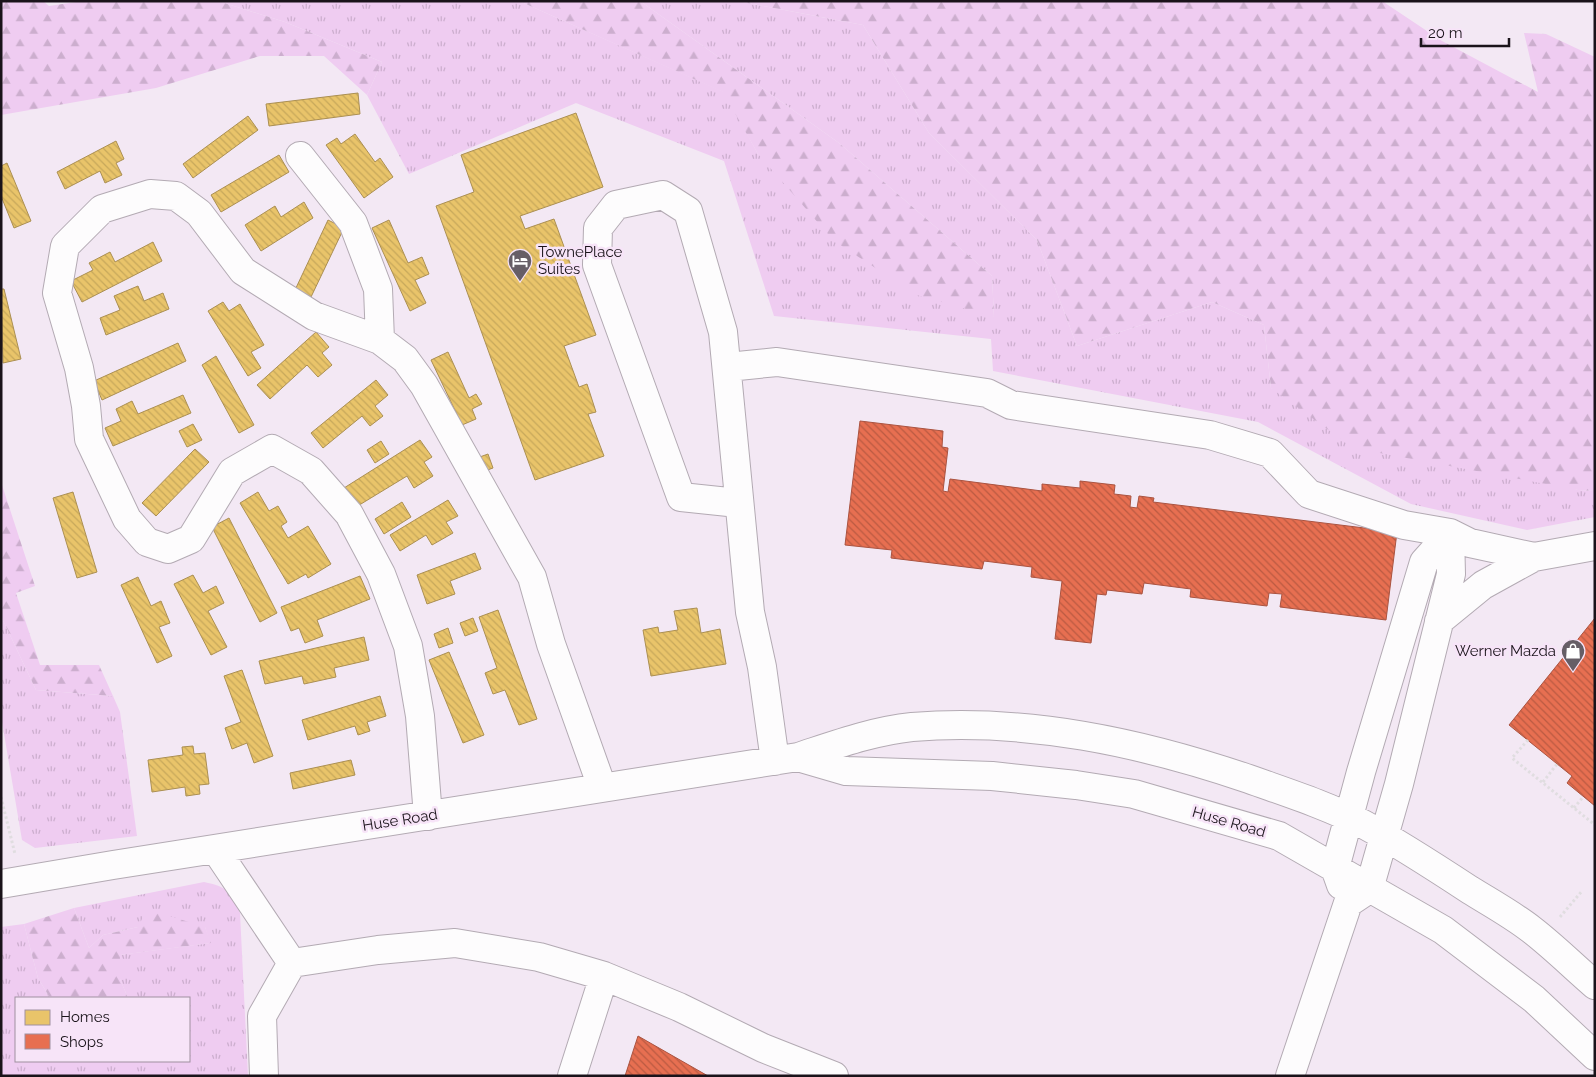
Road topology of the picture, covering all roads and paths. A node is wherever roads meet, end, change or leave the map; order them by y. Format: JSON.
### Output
{"nodes":[{"id":1,"x":300,"y":156,"type":"dead end"},
{"id":2,"x":380,"y":340,"type":"junction"},
{"id":3,"x":728,"y":368,"type":"junction"},
{"id":4,"x":738,"y":503,"type":"junction"},
{"id":5,"x":1450,"y":533,"type":"junction"},
{"id":6,"x":1595,"y":546,"type":"edge"},
{"id":7,"x":1534,"y":557,"type":"junction"},
{"id":8,"x":1439,"y":621,"type":"junction"},
{"id":9,"x":1528,"y":740,"type":"dead end"},
{"id":10,"x":786,"y":759,"type":"junction"},
{"id":11,"x":1557,"y":764,"type":"dead end"},
{"id":12,"x":1542,"y":782,"type":"junction"},
{"id":13,"x":602,"y":787,"type":"junction"},
{"id":14,"x":1,"y":797,"type":"edge"},
{"id":15,"x":1584,"y":797,"type":"dead end"},
{"id":16,"x":1574,"y":808,"type":"junction"},
{"id":17,"x":428,"y":816,"type":"junction"},
{"id":18,"x":1350,"y":818,"type":"junction"},
{"id":19,"x":1595,"y":825,"type":"edge"},
{"id":20,"x":1384,"y":837,"type":"junction"},
{"id":21,"x":216,"y":850,"type":"junction"},
{"id":22,"x":1335,"y":868,"type":"junction"},
{"id":23,"x":11,"y":883,"type":"edge"},
{"id":24,"x":1582,"y":891,"type":"dead end"},
{"id":25,"x":1358,"y":896,"type":"junction"},
{"id":26,"x":1556,"y":922,"type":"dead end"},
{"id":27,"x":292,"y":963,"type":"junction"},
{"id":28,"x":604,"y":976,"type":"junction"},
{"id":29,"x":1595,"y":985,"type":"edge"},
{"id":30,"x":1595,"y":1056,"type":"edge"},
{"id":31,"x":264,"y":1076,"type":"edge"},
{"id":32,"x":572,"y":1076,"type":"edge"},
{"id":33,"x":834,"y":1076,"type":"edge"},
{"id":34,"x":1290,"y":1076,"type":"edge"}],
"edges":[{"from":1,"to":2,"type":"street"},
{"from":2,"to":13,"type":"street"},
{"from":2,"to":17,"type":"street"},
{"from":3,"to":4,"type":"street"},
{"from":3,"to":4,"type":"street"},
{"from":3,"to":5,"type":"street"},
{"from":4,"to":10,"type":"street"},
{"from":5,"to":7,"type":"street"},
{"from":5,"to":8,"type":"street"},
{"from":5,"to":18,"type":"street"},
{"from":6,"to":7,"type":"street"},
{"from":7,"to":8,"type":"street"},
{"from":8,"to":20,"type":"street"},
{"from":9,"to":12,"type":"path"},
{"from":10,"to":13,"type":"street","name":"Huse Road"},
{"from":10,"to":18,"type":"street","name":"Huse Road"},
{"from":10,"to":22,"type":"street","name":"Huse Road"},
{"from":11,"to":12,"type":"path"},
{"from":12,"to":16,"type":"path"},
{"from":13,"to":17,"type":"street","name":"Huse Road"},
{"from":14,"to":23,"type":"path"},
{"from":15,"to":16,"type":"path"},
{"from":16,"to":19,"type":"path"},
{"from":17,"to":21,"type":"street","name":"Huse Road"},
{"from":18,"to":20,"type":"street","name":"Huse Road"},
{"from":18,"to":22,"type":"street"},
{"from":20,"to":25,"type":"street"},
{"from":20,"to":29,"type":"street","name":"Huse Road"},
{"from":21,"to":23,"type":"street","name":"Huse Road"},
{"from":21,"to":27,"type":"street"},
{"from":22,"to":25,"type":"street","name":"Huse Road"},
{"from":24,"to":26,"type":"path"},
{"from":25,"to":30,"type":"street","name":"Huse Road"},
{"from":25,"to":34,"type":"street"},
{"from":27,"to":28,"type":"street"},
{"from":27,"to":31,"type":"street"},
{"from":28,"to":32,"type":"street"},
{"from":28,"to":33,"type":"street"}]}
